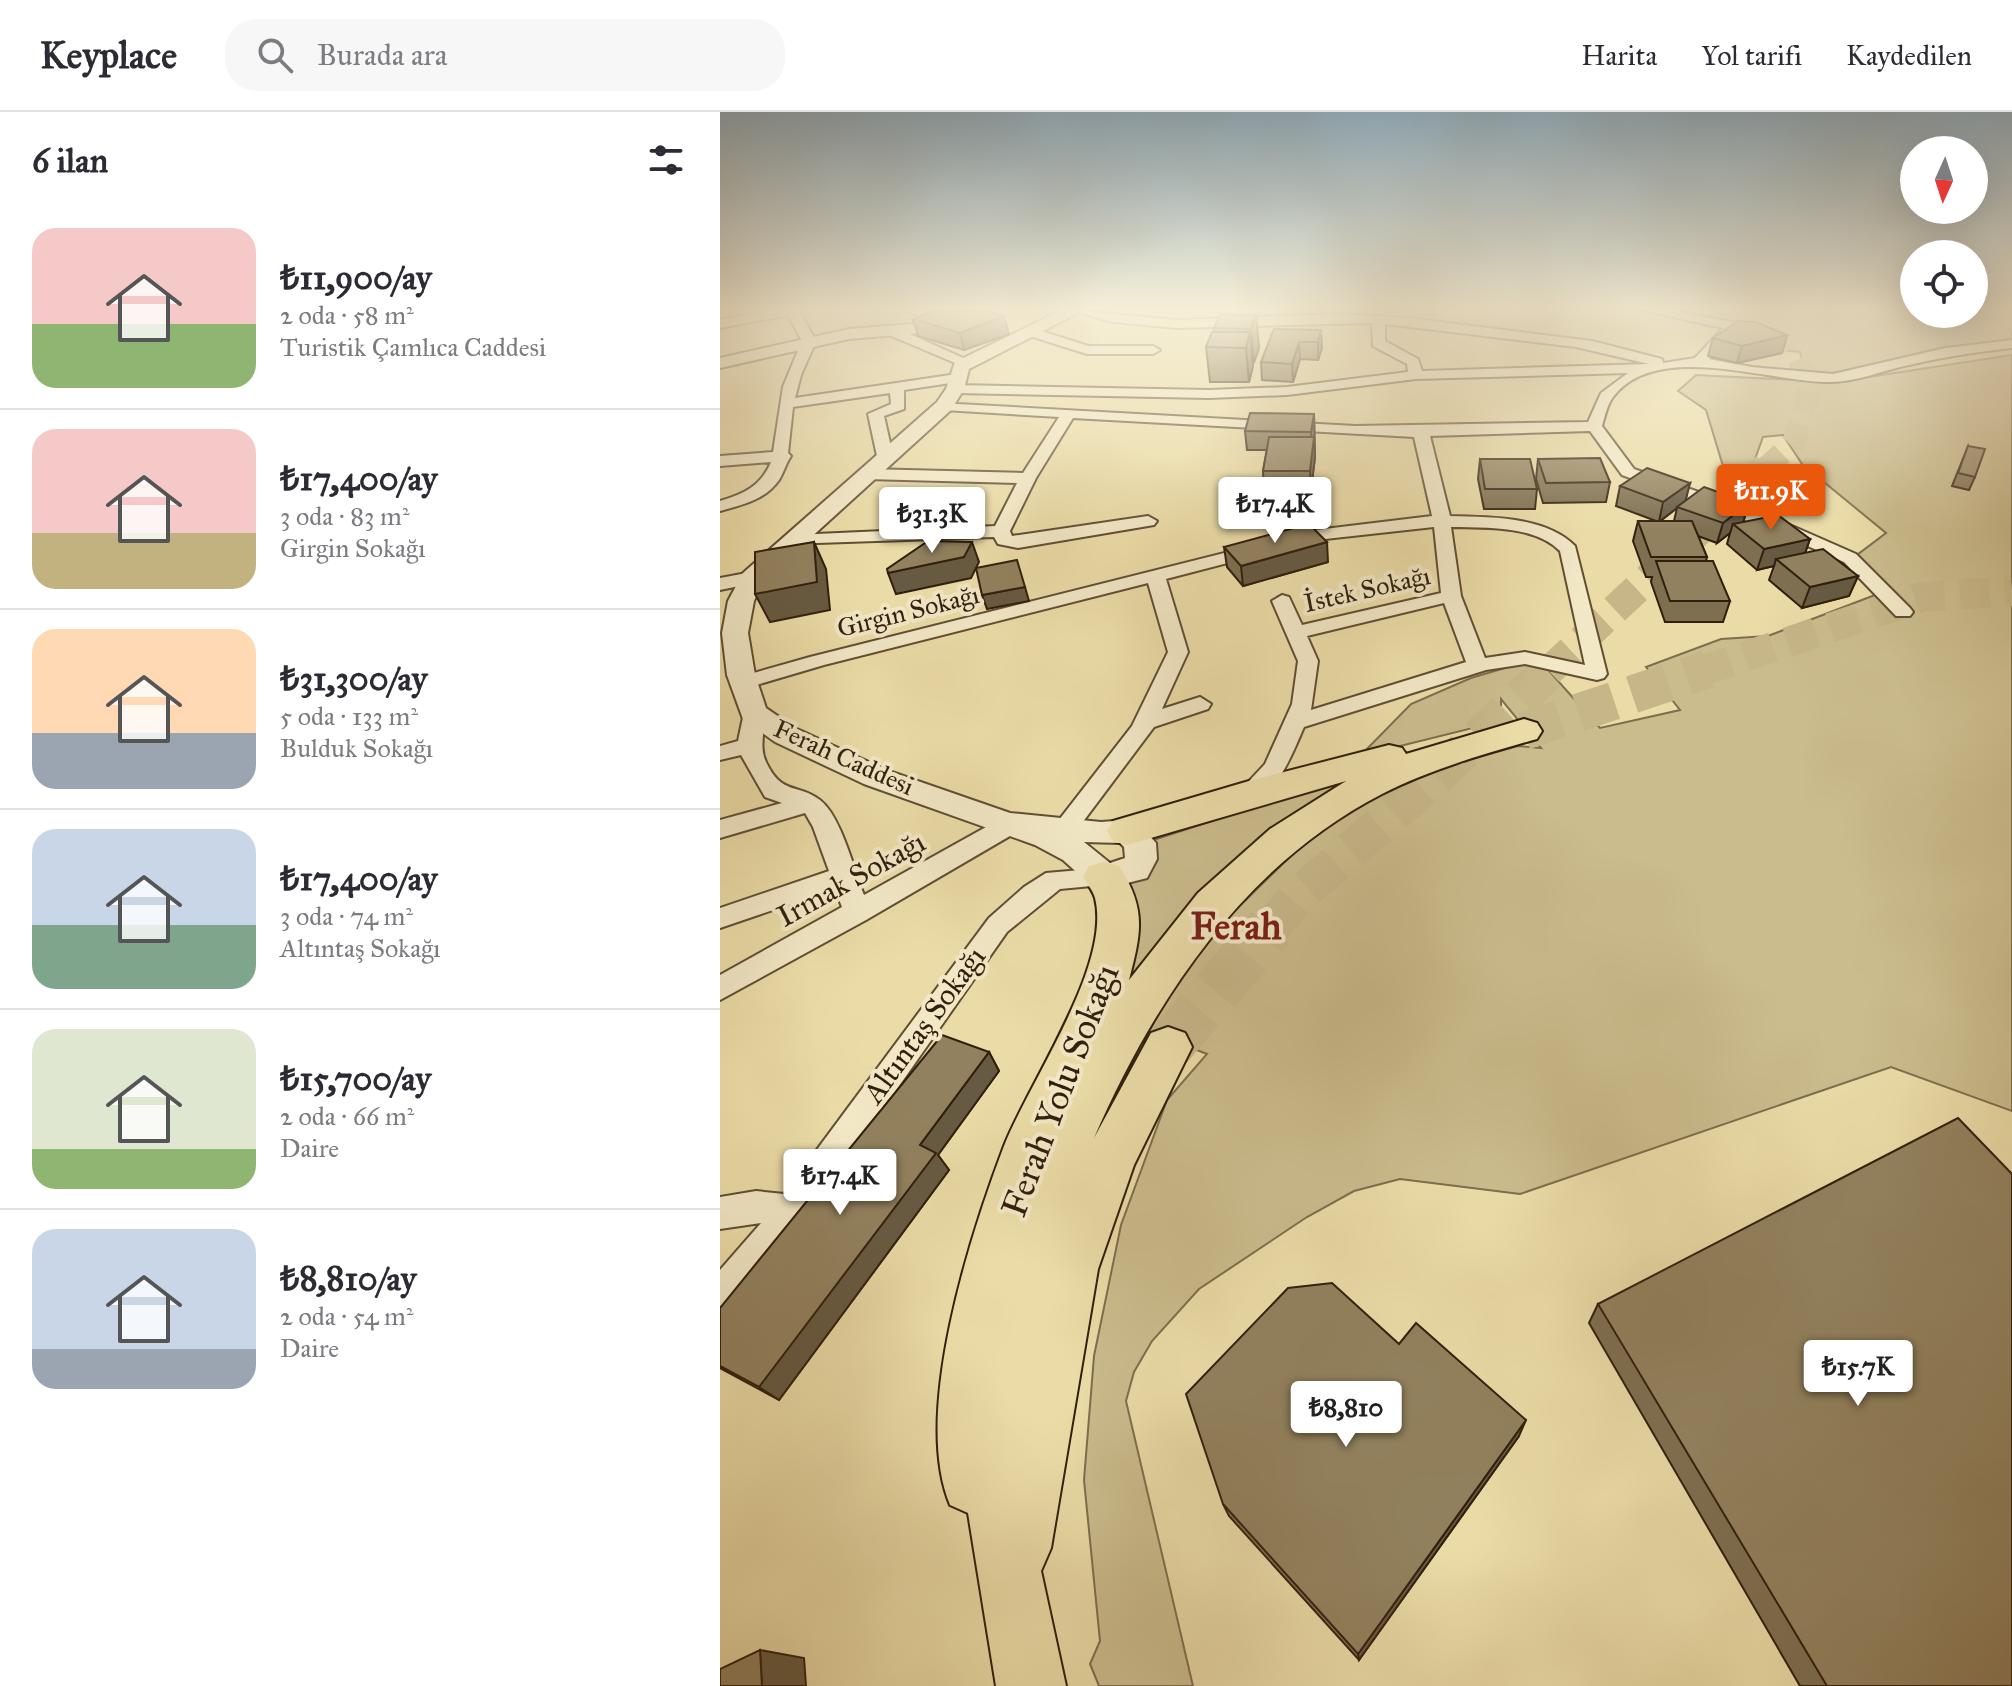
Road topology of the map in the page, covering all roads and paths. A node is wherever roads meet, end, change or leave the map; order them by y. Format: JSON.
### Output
{"nodes":[{"id":1,"x":792,"y":383,"type":"edge"},
{"id":2,"x":1348,"y":383,"type":"edge"},
{"id":3,"x":1623,"y":383,"type":"edge"},
{"id":4,"x":955,"y":384,"type":"junction"},
{"id":5,"x":896,"y":387,"type":"junction"},
{"id":6,"x":787,"y":404,"type":"junction"},
{"id":7,"x":1069,"y":413,"type":"junction"},
{"id":8,"x":1594,"y":426,"type":"junction"},
{"id":9,"x":1421,"y":432,"type":"junction"},
{"id":10,"x":783,"y":456,"type":"junction"},
{"id":11,"x":885,"y":456,"type":"junction"},
{"id":12,"x":720,"y":461,"type":"edge"},
{"id":13,"x":866,"y":474,"type":"junction"},
{"id":14,"x":1028,"y":478,"type":"junction"},
{"id":15,"x":720,"y":506,"type":"edge"},
{"id":16,"x":1442,"y":520,"type":"junction"},
{"id":17,"x":1148,"y":521,"type":"dead end"},
{"id":18,"x":1001,"y":531,"type":"junction"},
{"id":19,"x":794,"y":540,"type":"junction"},
{"id":20,"x":1156,"y":577,"type":"junction"},
{"id":21,"x":752,"y":578,"type":"junction"},
{"id":22,"x":720,"y":584,"type":"edge"},
{"id":23,"x":1451,"y":596,"type":"junction"},
{"id":24,"x":1282,"y":601,"type":"dead end"},
{"id":25,"x":1903,"y":612,"type":"dead end"},
{"id":26,"x":1295,"y":633,"type":"junction"},
{"id":27,"x":1478,"y":666,"type":"junction"},
{"id":28,"x":734,"y":679,"type":"edge"},
{"id":29,"x":1200,"y":704,"type":"dead end"},
{"id":30,"x":753,"y":713,"type":"junction"},
{"id":31,"x":1146,"y":722,"type":"junction"},
{"id":32,"x":1295,"y":722,"type":"junction"},
{"id":33,"x":749,"y":746,"type":"junction"},
{"id":34,"x":720,"y":753,"type":"edge"},
{"id":35,"x":1249,"y":794,"type":"junction"},
{"id":36,"x":809,"y":804,"type":"junction"},
{"id":37,"x":1013,"y":823,"type":"junction"},
{"id":38,"x":720,"y":829,"type":"edge"},
{"id":39,"x":1064,"y":829,"type":"junction"},
{"id":40,"x":1115,"y":854,"type":"junction"},
{"id":41,"x":844,"y":876,"type":"junction"},
{"id":42,"x":857,"y":913,"type":"junction"},
{"id":43,"x":720,"y":918,"type":"edge"},
{"id":44,"x":720,"y":989,"type":"edge"},
{"id":45,"x":1168,"y":1047,"type":"tunnel mouth"},
{"id":46,"x":791,"y":1212,"type":"junction"},
{"id":47,"x":720,"y":1213,"type":"edge"},
{"id":48,"x":720,"y":1297,"type":"edge"},
{"id":49,"x":1012,"y":1583,"type":"junction"},
{"id":50,"x":1031,"y":1686,"type":"edge"}],
"edges":[{"from":1,"to":6,"type":"street"},
{"from":2,"to":4,"type":"street"},
{"from":3,"to":8,"type":"street"},
{"from":4,"to":5,"type":"street"},
{"from":4,"to":7,"type":"street"},
{"from":4,"to":11,"type":"street","name":"Ferah Caddesi"},
{"from":5,"to":6,"type":"street"},
{"from":5,"to":11,"type":"street"},
{"from":6,"to":10,"type":"street"},
{"from":7,"to":9,"type":"street"},
{"from":7,"to":14,"type":"street"},
{"from":8,"to":9,"type":"street"},
{"from":8,"to":25,"type":"street"},
{"from":9,"to":16,"type":"street"},
{"from":10,"to":12,"type":"street"},
{"from":10,"to":15,"type":"street"},
{"from":11,"to":13,"type":"street","name":"Ferah Caddesi"},
{"from":13,"to":14,"type":"street"},
{"from":13,"to":19,"type":"street","name":"Ferah Caddesi"},
{"from":14,"to":18,"type":"street"},
{"from":16,"to":20,"type":"street","name":"Girgin Sokağı"},
{"from":16,"to":23,"type":"street"},
{"from":16,"to":27,"type":"street","name":"Girgin Sokağı"},
{"from":17,"to":18,"type":"street"},
{"from":18,"to":19,"type":"street"},
{"from":19,"to":21,"type":"street","name":"Ferah Caddesi"},
{"from":20,"to":28,"type":"street","name":"Girgin Sokağı"},
{"from":20,"to":31,"type":"street"},
{"from":21,"to":22,"type":"street"},
{"from":21,"to":28,"type":"street","name":"Ferah Caddesi"},
{"from":23,"to":26,"type":"street","name":"İstek Sokağı"},
{"from":23,"to":27,"type":"street"},
{"from":24,"to":26,"type":"street"},
{"from":26,"to":32,"type":"street"},
{"from":27,"to":32,"type":"street"},
{"from":28,"to":30,"type":"street","name":"Ferah Caddesi"},
{"from":29,"to":31,"type":"street"},
{"from":30,"to":33,"type":"street"},
{"from":30,"to":37,"type":"street","name":"Ferah Caddesi"},
{"from":31,"to":39,"type":"street"},
{"from":32,"to":35,"type":"street"},
{"from":33,"to":34,"type":"street"},
{"from":33,"to":36,"type":"street"},
{"from":35,"to":40,"type":"main road"},
{"from":35,"to":49,"type":"main road"},
{"from":36,"to":38,"type":"street"},
{"from":36,"to":41,"type":"street"},
{"from":37,"to":39,"type":"street"},
{"from":37,"to":40,"type":"street","name":"Ferah Caddesi"},
{"from":37,"to":42,"type":"street","name":"Irmak Sokağı"},
{"from":39,"to":40,"type":"street"},
{"from":40,"to":46,"type":"street","name":"Altıntaş Sokağı"},
{"from":40,"to":49,"type":"main road","name":"Ferah Yolu Sokağı"},
{"from":41,"to":42,"type":"street"},
{"from":41,"to":43,"type":"street"},
{"from":42,"to":44,"type":"street","name":"Irmak Sokağı"},
{"from":45,"to":49,"type":"main road"},
{"from":46,"to":47,"type":"street"},
{"from":46,"to":48,"type":"street","name":"Altıntaş Sokağı"},
{"from":49,"to":50,"type":"main road"}]}
